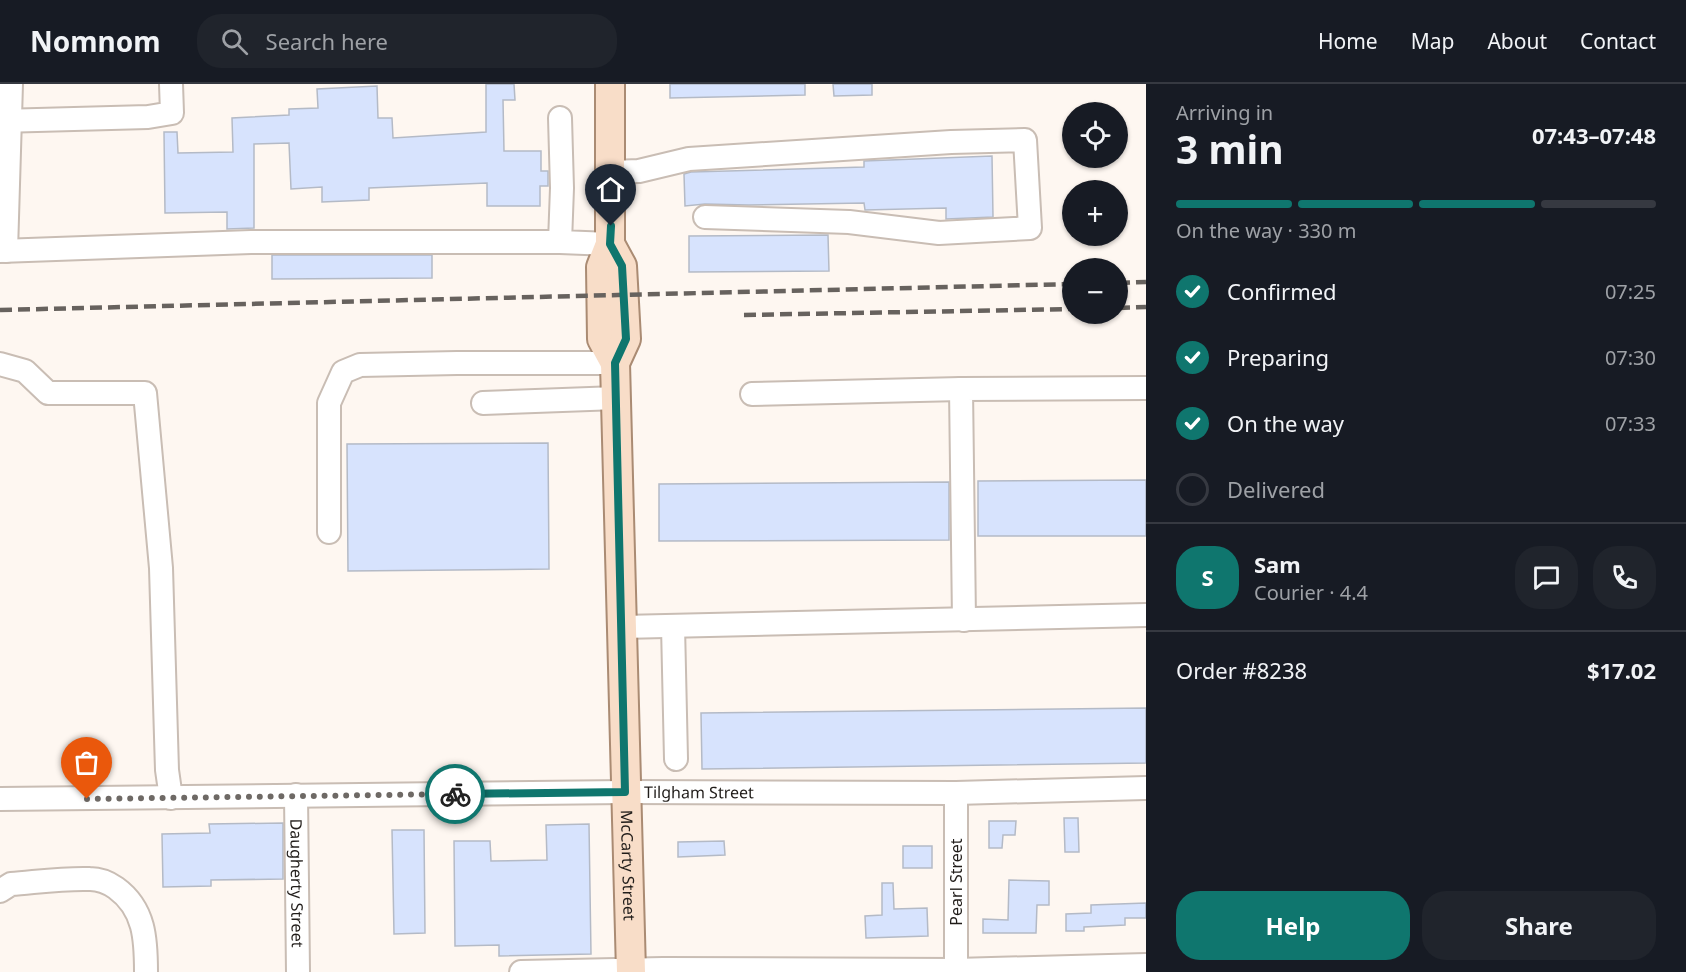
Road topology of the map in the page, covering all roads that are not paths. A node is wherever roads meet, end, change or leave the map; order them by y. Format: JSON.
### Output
{"nodes":[{"id":1,"x":11,"y":84,"type":"edge"},
{"id":2,"x":171,"y":84,"type":"edge"},
{"id":3,"x":610,"y":84,"type":"edge"},
{"id":4,"x":560,"y":118,"type":"dead end"},
{"id":5,"x":5,"y":121,"type":"edge"},
{"id":6,"x":611,"y":172,"type":"junction"},
{"id":7,"x":705,"y":217,"type":"dead end"},
{"id":8,"x":560,"y":242,"type":"junction"},
{"id":9,"x":610,"y":244,"type":"junction"},
{"id":10,"x":3,"y":250,"type":"edge"},
{"id":11,"x":615,"y":363,"type":"junction"},
{"id":12,"x":0,"y":364,"type":"edge"},
{"id":13,"x":1146,"y":388,"type":"edge"},
{"id":14,"x":962,"y":389,"type":"junction"},
{"id":15,"x":752,"y":394,"type":"dead end"},
{"id":16,"x":616,"y":398,"type":"junction"},
{"id":17,"x":483,"y":403,"type":"dead end"},
{"id":18,"x":329,"y":532,"type":"dead end"},
{"id":19,"x":1146,"y":615,"type":"edge"},
{"id":20,"x":964,"y":620,"type":"junction"},
{"id":21,"x":622,"y":627,"type":"junction"},
{"id":22,"x":672,"y":627,"type":"junction"},
{"id":23,"x":676,"y":759,"type":"dead end"},
{"id":24,"x":1146,"y":788,"type":"edge"},
{"id":25,"x":625,"y":792,"type":"junction"},
{"id":26,"x":956,"y":793,"type":"junction"},
{"id":27,"x":296,"y":795,"type":"junction"},
{"id":28,"x":171,"y":798,"type":"junction"},
{"id":29,"x":0,"y":799,"type":"edge"},
{"id":30,"x":0,"y":891,"type":"edge"},
{"id":31,"x":1146,"y":965,"type":"edge"},
{"id":32,"x":631,"y":971,"type":"edge"},
{"id":33,"x":956,"y":971,"type":"edge"},
{"id":34,"x":146,"y":972,"type":"edge"},
{"id":35,"x":298,"y":972,"type":"edge"},
{"id":36,"x":521,"y":972,"type":"edge"}],
"edges":[{"from":1,"to":5,"type":"street"},
{"from":2,"to":5,"type":"street"},
{"from":3,"to":6,"type":"main road","name":"McCarty Street"},
{"from":4,"to":8,"type":"street"},
{"from":5,"to":10,"type":"street"},
{"from":6,"to":7,"type":"street"},
{"from":6,"to":9,"type":"main road","name":"McCarty Street"},
{"from":8,"to":9,"type":"street"},
{"from":8,"to":10,"type":"street"},
{"from":9,"to":11,"type":"main road","name":"McCarty Street"},
{"from":11,"to":16,"type":"main road","name":"McCarty Street"},
{"from":11,"to":18,"type":"street"},
{"from":12,"to":28,"type":"street"},
{"from":13,"to":14,"type":"street"},
{"from":14,"to":15,"type":"street"},
{"from":14,"to":20,"type":"street"},
{"from":16,"to":17,"type":"street"},
{"from":16,"to":21,"type":"main road","name":"McCarty Street"},
{"from":19,"to":20,"type":"street"},
{"from":20,"to":22,"type":"street"},
{"from":21,"to":22,"type":"street"},
{"from":21,"to":25,"type":"main road","name":"McCarty Street"},
{"from":22,"to":23,"type":"street"},
{"from":24,"to":26,"type":"street","name":"Tilgham Street"},
{"from":25,"to":26,"type":"street","name":"Tilgham Street"},
{"from":25,"to":27,"type":"street","name":"Tilgham Street"},
{"from":25,"to":32,"type":"main road","name":"McCarty Street"},
{"from":26,"to":33,"type":"street","name":"Pearl Street"},
{"from":27,"to":28,"type":"street","name":"Tilgham Street"},
{"from":27,"to":35,"type":"street","name":"Daugherty Street"},
{"from":28,"to":29,"type":"street","name":"Tilgham Street"},
{"from":30,"to":34,"type":"street"},
{"from":31,"to":33,"type":"street"},
{"from":32,"to":33,"type":"street"},
{"from":32,"to":36,"type":"street"}]}
